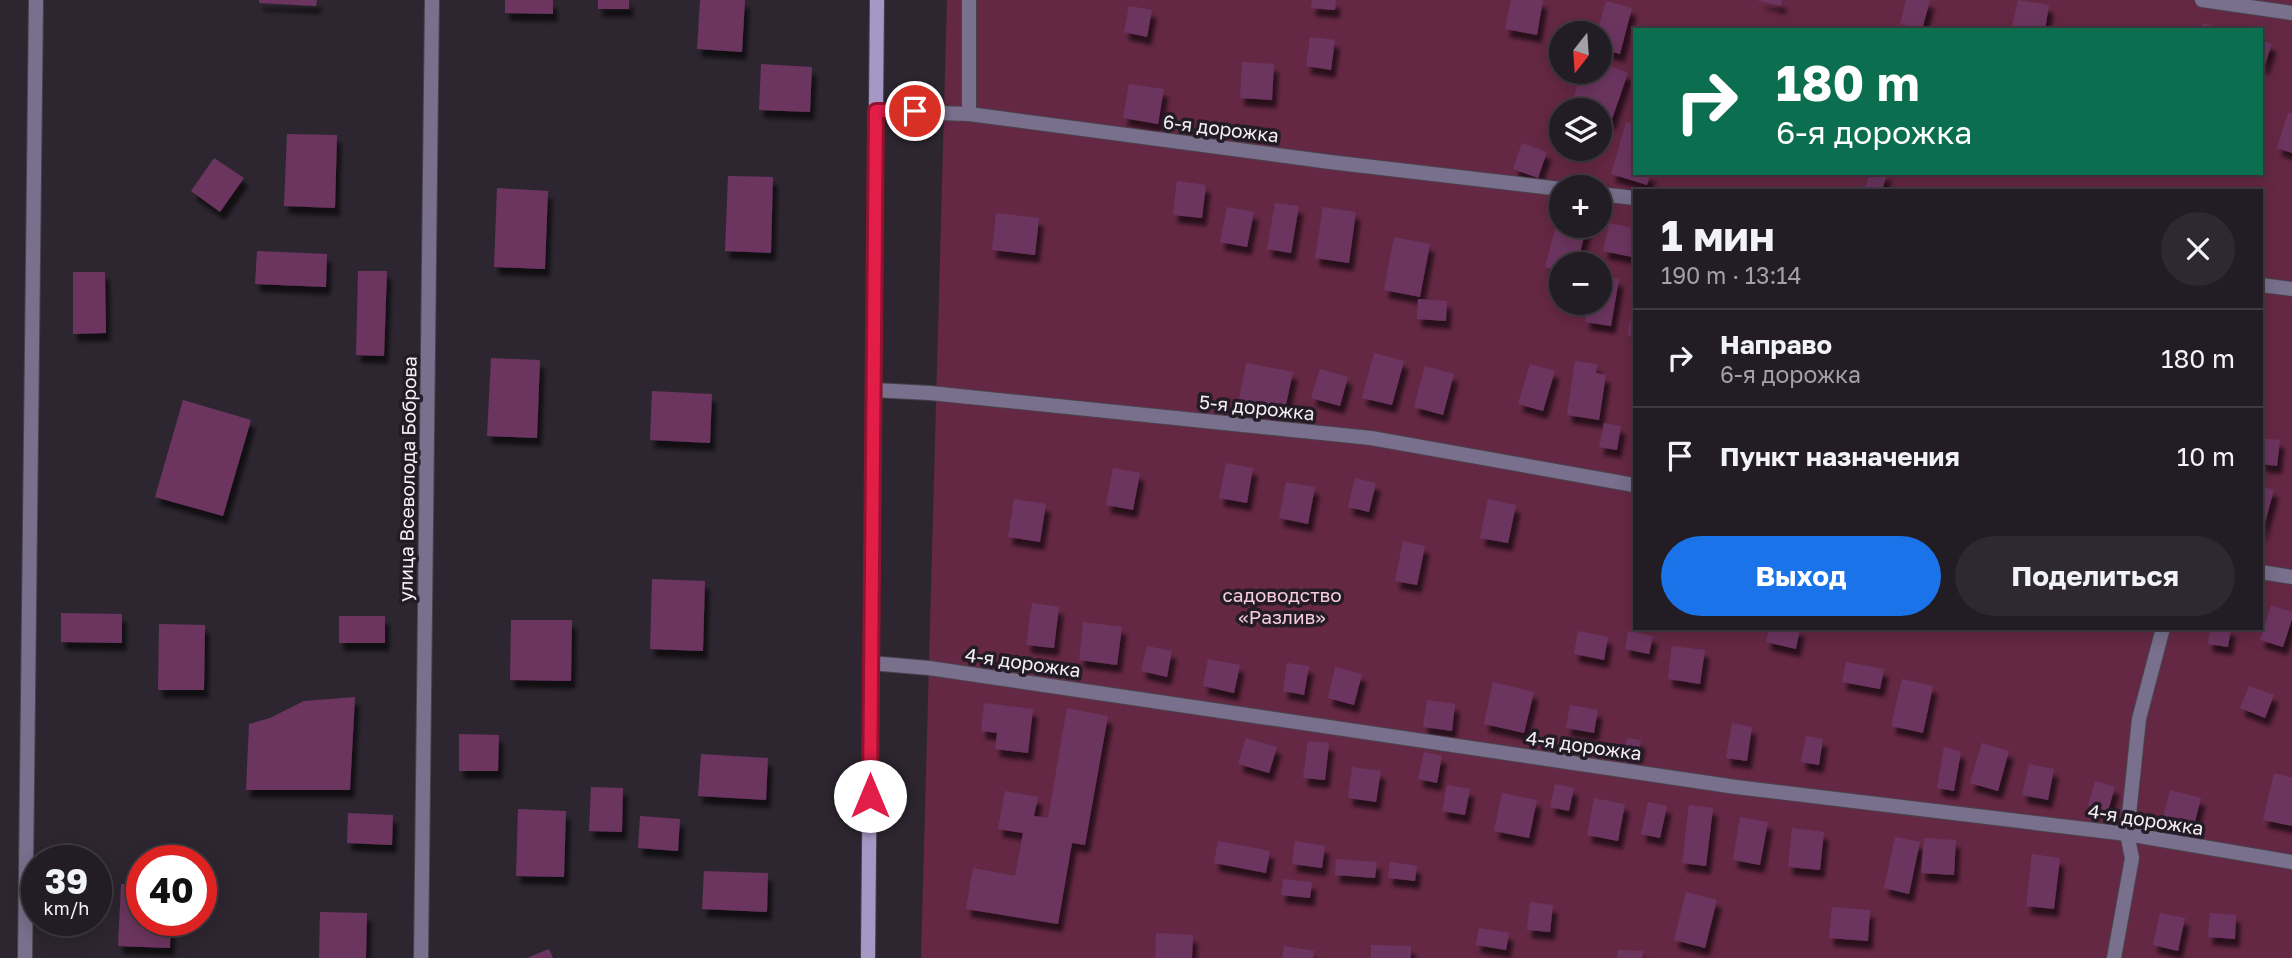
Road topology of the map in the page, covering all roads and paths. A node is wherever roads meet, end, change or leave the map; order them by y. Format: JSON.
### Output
{"nodes":[{"id":1,"x":36,"y":0,"type":"edge"},
{"id":2,"x":432,"y":0,"type":"edge"},
{"id":3,"x":877,"y":0,"type":"edge"},
{"id":4,"x":969,"y":0,"type":"edge"},
{"id":5,"x":2202,"y":0,"type":"edge"},
{"id":6,"x":2292,"y":13,"type":"edge"},
{"id":7,"x":876,"y":111,"type":"junction"},
{"id":8,"x":969,"y":114,"type":"junction"},
{"id":9,"x":1549,"y":188,"type":"edge"},
{"id":10,"x":1612,"y":195,"type":"edge"},
{"id":11,"x":1633,"y":198,"type":"edge"},
{"id":12,"x":2263,"y":285,"type":"edge"},
{"id":13,"x":2292,"y":289,"type":"edge"},
{"id":14,"x":873,"y":390,"type":"junction"},
{"id":15,"x":1633,"y":485,"type":"edge"},
{"id":16,"x":2263,"y":572,"type":"edge"},
{"id":17,"x":2292,"y":577,"type":"edge"},
{"id":18,"x":2162,"y":630,"type":"edge"},
{"id":19,"x":870,"y":663,"type":"junction"},
{"id":20,"x":2127,"y":834,"type":"junction"},
{"id":21,"x":2292,"y":862,"type":"edge"},
{"id":22,"x":25,"y":958,"type":"edge"},
{"id":23,"x":421,"y":958,"type":"edge"},
{"id":24,"x":868,"y":958,"type":"edge"},
{"id":25,"x":2114,"y":958,"type":"edge"}],
"edges":[{"from":1,"to":22,"type":"street"},
{"from":2,"to":23,"type":"street","name":"улица Всеволода Боброва"},
{"from":3,"to":7,"type":"street"},
{"from":4,"to":8,"type":"street"},
{"from":5,"to":6,"type":"street"},
{"from":7,"to":8,"type":"street","name":"6-я дорожка"},
{"from":7,"to":14,"type":"street"},
{"from":8,"to":9,"type":"street","name":"6-я дорожка"},
{"from":10,"to":11,"type":"street"},
{"from":12,"to":13,"type":"street"},
{"from":14,"to":15,"type":"street","name":"5-я дорожка"},
{"from":14,"to":19,"type":"street"},
{"from":16,"to":17,"type":"street"},
{"from":18,"to":20,"type":"street"},
{"from":19,"to":20,"type":"street","name":"4-я дорожка"},
{"from":19,"to":24,"type":"street"},
{"from":20,"to":21,"type":"street","name":"4-я дорожка"},
{"from":20,"to":25,"type":"street"}]}
